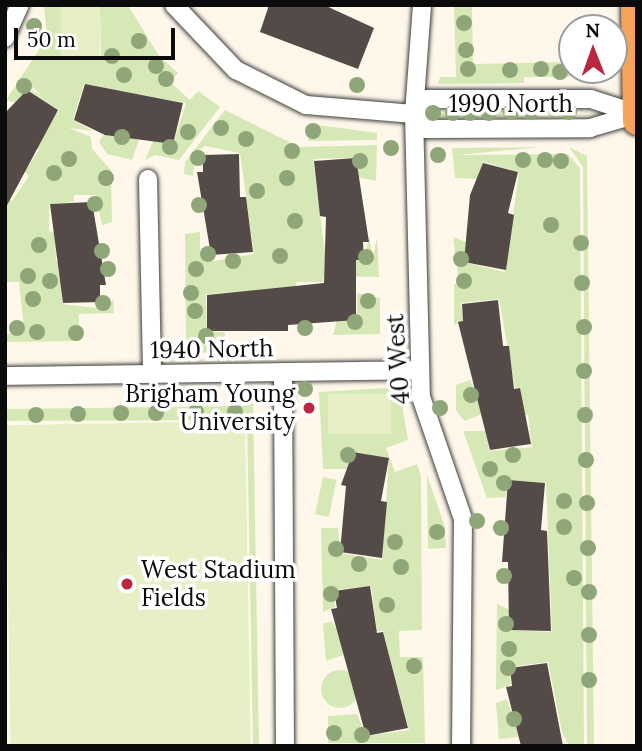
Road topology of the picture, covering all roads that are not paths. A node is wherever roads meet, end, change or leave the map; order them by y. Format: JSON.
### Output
{"nodes":[{"id":1,"x":20,"y":5,"type":"edge"},
{"id":2,"x":174,"y":5,"type":"edge"},
{"id":3,"x":422,"y":5,"type":"edge"},
{"id":4,"x":635,"y":5,"type":"edge"},
{"id":5,"x":5,"y":38,"type":"edge"},
{"id":6,"x":414,"y":114,"type":"junction"},
{"id":7,"x":637,"y":114,"type":"edge"},
{"id":8,"x":637,"y":121,"type":"edge"},
{"id":9,"x":148,"y":179,"type":"dead end"},
{"id":10,"x":420,"y":370,"type":"junction"},
{"id":11,"x":283,"y":372,"type":"junction"},
{"id":12,"x":152,"y":374,"type":"junction"},
{"id":13,"x":5,"y":376,"type":"edge"},
{"id":14,"x":285,"y":746,"type":"edge"},
{"id":15,"x":461,"y":746,"type":"edge"}],
"edges":[{"from":1,"to":5,"type":"street"},
{"from":2,"to":6,"type":"street"},
{"from":3,"to":6,"type":"street","name":"40 West"},
{"from":4,"to":7,"type":"highway"},
{"from":6,"to":7,"type":"street","name":"1990 North"},
{"from":6,"to":7,"type":"street","name":"1990 North"},
{"from":6,"to":10,"type":"street","name":"40 West"},
{"from":7,"to":8,"type":"highway"},
{"from":9,"to":12,"type":"street"},
{"from":10,"to":11,"type":"street","name":"1940 North"},
{"from":10,"to":15,"type":"street","name":"40 West"},
{"from":11,"to":12,"type":"street","name":"1940 North"},
{"from":11,"to":14,"type":"street"},
{"from":12,"to":13,"type":"street","name":"1940 North"}]}
